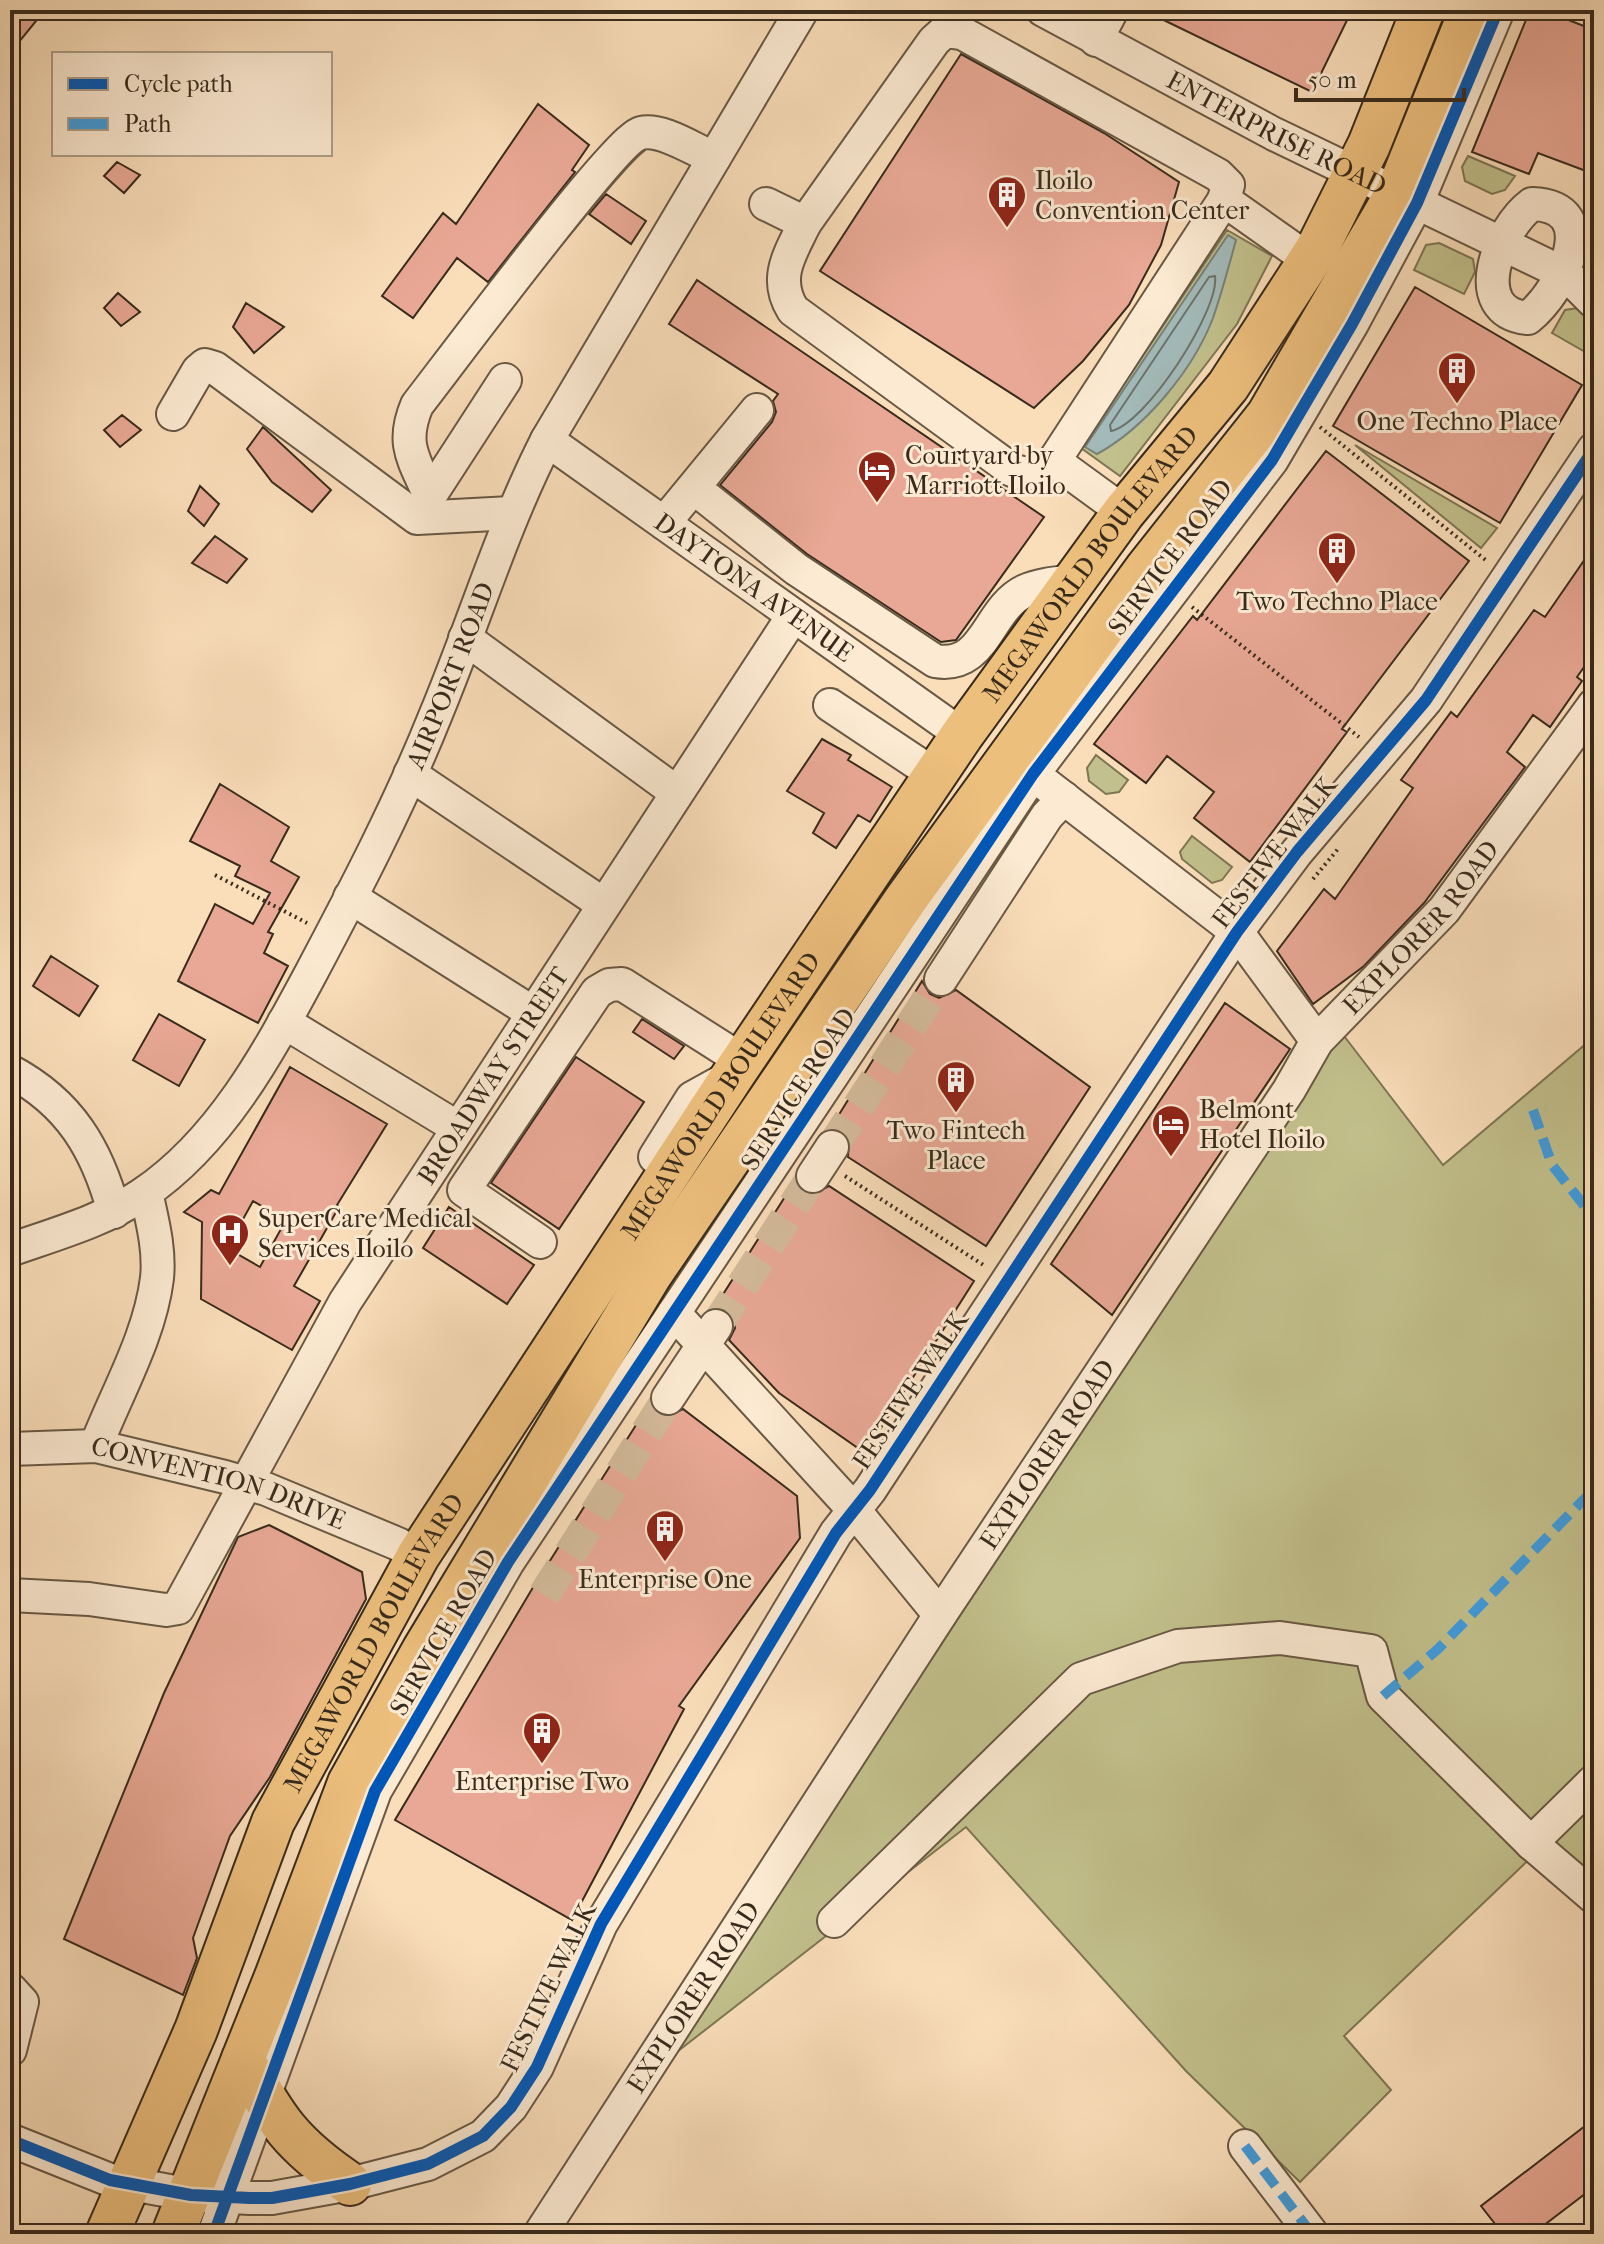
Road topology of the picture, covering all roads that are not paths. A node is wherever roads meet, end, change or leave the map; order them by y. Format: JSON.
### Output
{"nodes":[{"id":1,"x":802,"y":10,"type":"edge"},
{"id":2,"x":1043,"y":10,"type":"edge"},
{"id":3,"x":1112,"y":10,"type":"edge"},
{"id":4,"x":1423,"y":10,"type":"edge"},
{"id":5,"x":1471,"y":10,"type":"edge"},
{"id":6,"x":1498,"y":10,"type":"edge"},
{"id":7,"x":1096,"y":40,"type":"junction"},
{"id":8,"x":1399,"y":68,"type":"junction"},
{"id":9,"x":1440,"y":83,"type":"junction"},
{"id":10,"x":714,"y":158,"type":"junction"},
{"id":11,"x":1356,"y":172,"type":"junction"},
{"id":12,"x":1407,"y":198,"type":"junction"},
{"id":13,"x":1224,"y":200,"type":"junction"},
{"id":14,"x":766,"y":204,"type":"dead end"},
{"id":15,"x":805,"y":223,"type":"junction"},
{"id":16,"x":1500,"y":243,"type":"junction"},
{"id":17,"x":1313,"y":255,"type":"junction"},
{"id":18,"x":1354,"y":270,"type":"junction"},
{"id":19,"x":1567,"y":275,"type":"junction"},
{"id":20,"x":1594,"y":302,"type":"edge"},
{"id":21,"x":505,"y":380,"type":"dead end"},
{"id":22,"x":757,"y":410,"type":"dead end"},
{"id":23,"x":173,"y":414,"type":"dead end"},
{"id":24,"x":547,"y":440,"type":"junction"},
{"id":25,"x":1594,"y":449,"type":"edge"},
{"id":26,"x":1054,"y":461,"type":"junction"},
{"id":27,"x":694,"y":488,"type":"junction"},
{"id":28,"x":423,"y":506,"type":"junction"},
{"id":29,"x":1124,"y":512,"type":"junction"},
{"id":30,"x":512,"y":513,"type":"junction"},
{"id":31,"x":664,"y":523,"type":"junction"},
{"id":32,"x":1076,"y":581,"type":"junction"},
{"id":33,"x":793,"y":616,"type":"junction"},
{"id":34,"x":465,"y":638,"type":"junction"},
{"id":35,"x":830,"y":705,"type":"dead end"},
{"id":36,"x":1594,"y":705,"type":"edge"},
{"id":37,"x":962,"y":735,"type":"junction"},
{"id":38,"x":1020,"y":764,"type":"junction"},
{"id":39,"x":410,"y":774,"type":"junction"},
{"id":40,"x":935,"y":775,"type":"junction"},
{"id":41,"x":676,"y":792,"type":"junction"},
{"id":42,"x":1064,"y":798,"type":"junction"},
{"id":43,"x":350,"y":897,"type":"junction"},
{"id":44,"x":603,"y":904,"type":"junction"},
{"id":45,"x":1237,"y":932,"type":"junction"},
{"id":46,"x":941,"y":979,"type":"tunnel mouth"},
{"id":47,"x":533,"y":1013,"type":"junction"},
{"id":48,"x":284,"y":1022,"type":"junction"},
{"id":49,"x":1317,"y":1041,"type":"junction"},
{"id":50,"x":738,"y":1068,"type":"junction"},
{"id":51,"x":10,"y":1071,"type":"edge"},
{"id":52,"x":458,"y":1128,"type":"junction"},
{"id":53,"x":431,"y":1169,"type":"junction"},
{"id":54,"x":464,"y":1190,"type":"junction"},
{"id":55,"x":146,"y":1192,"type":"junction"},
{"id":56,"x":114,"y":1212,"type":"junction"},
{"id":57,"x":540,"y":1242,"type":"dead end"},
{"id":58,"x":10,"y":1250,"type":"edge"},
{"id":59,"x":674,"y":1313,"type":"junction"},
{"id":60,"x":709,"y":1336,"type":"junction"},
{"id":61,"x":668,"y":1398,"type":"tunnel mouth"},
{"id":62,"x":96,"y":1446,"type":"junction"},
{"id":63,"x":10,"y":1449,"type":"edge"},
{"id":64,"x":245,"y":1482,"type":"junction"},
{"id":65,"x":854,"y":1510,"type":"junction"},
{"id":66,"x":418,"y":1556,"type":"junction"},
{"id":67,"x":10,"y":1595,"type":"edge"},
{"id":68,"x":940,"y":1615,"type":"junction"},
{"id":69,"x":1594,"y":1781,"type":"edge"},
{"id":70,"x":1531,"y":1843,"type":"junction"},
{"id":71,"x":1594,"y":1897,"type":"edge"},
{"id":72,"x":834,"y":1921,"type":"dead end"},
{"id":73,"x":223,"y":1958,"type":"junction"},
{"id":74,"x":277,"y":1974,"type":"junction"},
{"id":75,"x":10,"y":1989,"type":"edge"},
{"id":76,"x":10,"y":2050,"type":"edge"},
{"id":77,"x":243,"y":2059,"type":"junction"},
{"id":78,"x":265,"y":2100,"type":"junction"},
{"id":79,"x":10,"y":2140,"type":"edge"},
{"id":80,"x":1245,"y":2146,"type":"dead end"},
{"id":81,"x":130,"y":2184,"type":"junction"},
{"id":82,"x":350,"y":2184,"type":"junction"},
{"id":83,"x":209,"y":2195,"type":"junction"},
{"id":84,"x":107,"y":2234,"type":"edge"},
{"id":85,"x":173,"y":2234,"type":"edge"},
{"id":86,"x":214,"y":2234,"type":"edge"},
{"id":87,"x":540,"y":2234,"type":"edge"},
{"id":88,"x":1312,"y":2234,"type":"edge"}],
"edges":[{"from":1,"to":10,"type":"street","name":"AIRPORT ROAD"},
{"from":2,"to":7,"type":"street","name":"ENTERPRISE ROAD"},
{"from":3,"to":7,"type":"street"},
{"from":4,"to":8,"type":"main road","name":"MEGAWORLD BOULEVARD"},
{"from":5,"to":9,"type":"main road","name":"MEGAWORLD BOULEVARD"},
{"from":6,"to":12,"type":"street","name":"SERVICE ROAD"},
{"from":7,"to":11,"type":"street","name":"ENTERPRISE ROAD"},
{"from":8,"to":9,"type":"main road"},
{"from":8,"to":11,"type":"main road","name":"MEGAWORLD BOULEVARD"},
{"from":9,"to":12,"type":"main road","name":"MEGAWORLD BOULEVARD"},
{"from":10,"to":24,"type":"street","name":"AIRPORT ROAD"},
{"from":10,"to":28,"type":"street"},
{"from":11,"to":12,"type":"street","name":"ENTERPRISE ROAD"},
{"from":11,"to":17,"type":"main road","name":"MEGAWORLD BOULEVARD"},
{"from":12,"to":16,"type":"street","name":"ENTERPRISE ROAD"},
{"from":12,"to":18,"type":"main road","name":"MEGAWORLD BOULEVARD"},
{"from":12,"to":38,"type":"street","name":"SERVICE ROAD"},
{"from":13,"to":15,"type":"street"},
{"from":13,"to":17,"type":"street"},
{"from":13,"to":26,"type":"street"},
{"from":14,"to":15,"type":"street"},
{"from":15,"to":26,"type":"street"},
{"from":16,"to":19,"type":"street","name":"ENTERPRISE ROAD"},
{"from":16,"to":19,"type":"street"},
{"from":16,"to":19,"type":"street"},
{"from":17,"to":18,"type":"main road"},
{"from":17,"to":29,"type":"main road","name":"MEGAWORLD BOULEVARD"},
{"from":18,"to":38,"type":"main road","name":"MEGAWORLD BOULEVARD"},
{"from":19,"to":20,"type":"street","name":"ENTERPRISE ROAD"},
{"from":21,"to":28,"type":"street"},
{"from":22,"to":27,"type":"street"},
{"from":23,"to":28,"type":"street"},
{"from":24,"to":30,"type":"street","name":"AIRPORT ROAD"},
{"from":24,"to":31,"type":"street","name":"DAYTONA AVENUE"},
{"from":25,"to":45,"type":"street","name":"FESTIVE WALK"},
{"from":26,"to":29,"type":"street"},
{"from":27,"to":31,"type":"street"},
{"from":27,"to":32,"type":"street"},
{"from":28,"to":30,"type":"street"},
{"from":29,"to":32,"type":"main road","name":"MEGAWORLD BOULEVARD"},
{"from":30,"to":34,"type":"street","name":"AIRPORT ROAD"},
{"from":31,"to":33,"type":"street","name":"DAYTONA AVENUE"},
{"from":32,"to":37,"type":"main road","name":"MEGAWORLD BOULEVARD"},
{"from":33,"to":37,"type":"street","name":"DAYTONA AVENUE"},
{"from":33,"to":41,"type":"street","name":"BROADWAY STREET"},
{"from":34,"to":39,"type":"street","name":"AIRPORT ROAD"},
{"from":34,"to":41,"type":"street"},
{"from":35,"to":40,"type":"street"},
{"from":36,"to":49,"type":"street","name":"EXPLORER ROAD"},
{"from":37,"to":40,"type":"main road","name":"MEGAWORLD BOULEVARD"},
{"from":38,"to":42,"type":"street"},
{"from":38,"to":59,"type":"street","name":"SERVICE ROAD"},
{"from":38,"to":74,"type":"main road","name":"MEGAWORLD BOULEVARD"},
{"from":39,"to":43,"type":"street","name":"AIRPORT ROAD"},
{"from":39,"to":44,"type":"street"},
{"from":40,"to":50,"type":"main road","name":"MEGAWORLD BOULEVARD"},
{"from":41,"to":44,"type":"street","name":"BROADWAY STREET"},
{"from":42,"to":45,"type":"street"},
{"from":42,"to":46,"type":"street"},
{"from":43,"to":47,"type":"street"},
{"from":43,"to":48,"type":"street","name":"AIRPORT ROAD"},
{"from":44,"to":47,"type":"street","name":"BROADWAY STREET"},
{"from":45,"to":49,"type":"street"},
{"from":45,"to":65,"type":"street","name":"FESTIVE WALK"},
{"from":47,"to":52,"type":"street","name":"BROADWAY STREET"},
{"from":48,"to":52,"type":"street"},
{"from":48,"to":55,"type":"street","name":"AIRPORT ROAD"},
{"from":49,"to":68,"type":"street","name":"EXPLORER ROAD"},
{"from":50,"to":54,"type":"street"},
{"from":50,"to":66,"type":"main road","name":"MEGAWORLD BOULEVARD"},
{"from":51,"to":56,"type":"street"},
{"from":52,"to":53,"type":"street","name":"BROADWAY STREET"},
{"from":53,"to":54,"type":"street"},
{"from":53,"to":64,"type":"street","name":"BROADWAY STREET"},
{"from":54,"to":57,"type":"street"},
{"from":55,"to":56,"type":"street","name":"AIRPORT ROAD"},
{"from":55,"to":62,"type":"street"},
{"from":56,"to":58,"type":"street","name":"AIRPORT ROAD"},
{"from":59,"to":60,"type":"street"},
{"from":59,"to":78,"type":"street","name":"SERVICE ROAD"},
{"from":60,"to":61,"type":"street"},
{"from":60,"to":65,"type":"street"},
{"from":62,"to":63,"type":"street","name":"CONVENTION DRIVE"},
{"from":62,"to":64,"type":"street","name":"CONVENTION DRIVE"},
{"from":64,"to":66,"type":"street","name":"CONVENTION DRIVE"},
{"from":64,"to":67,"type":"street","name":"BROADWAY STREET"},
{"from":65,"to":68,"type":"street"},
{"from":65,"to":82,"type":"street","name":"FESTIVE WALK"},
{"from":66,"to":73,"type":"main road","name":"MEGAWORLD BOULEVARD"},
{"from":68,"to":87,"type":"street","name":"EXPLORER ROAD"},
{"from":69,"to":70,"type":"street"},
{"from":70,"to":71,"type":"street"},
{"from":70,"to":72,"type":"street"},
{"from":73,"to":74,"type":"main road"},
{"from":73,"to":81,"type":"main road","name":"MEGAWORLD BOULEVARD"},
{"from":74,"to":77,"type":"main road","name":"MEGAWORLD BOULEVARD"},
{"from":75,"to":76,"type":"street"},
{"from":77,"to":78,"type":"main road"},
{"from":77,"to":83,"type":"main road","name":"MEGAWORLD BOULEVARD"},
{"from":78,"to":82,"type":"main road"},
{"from":78,"to":83,"type":"street","name":"SERVICE ROAD"},
{"from":79,"to":81,"type":"street"},
{"from":80,"to":88,"type":"street"},
{"from":81,"to":83,"type":"street","name":"FESTIVE WALK"},
{"from":81,"to":84,"type":"main road","name":"MEGAWORLD BOULEVARD"},
{"from":82,"to":83,"type":"street","name":"FESTIVE WALK"},
{"from":83,"to":85,"type":"main road","name":"MEGAWORLD BOULEVARD"},
{"from":83,"to":86,"type":"street","name":"SERVICE ROAD"}]}
